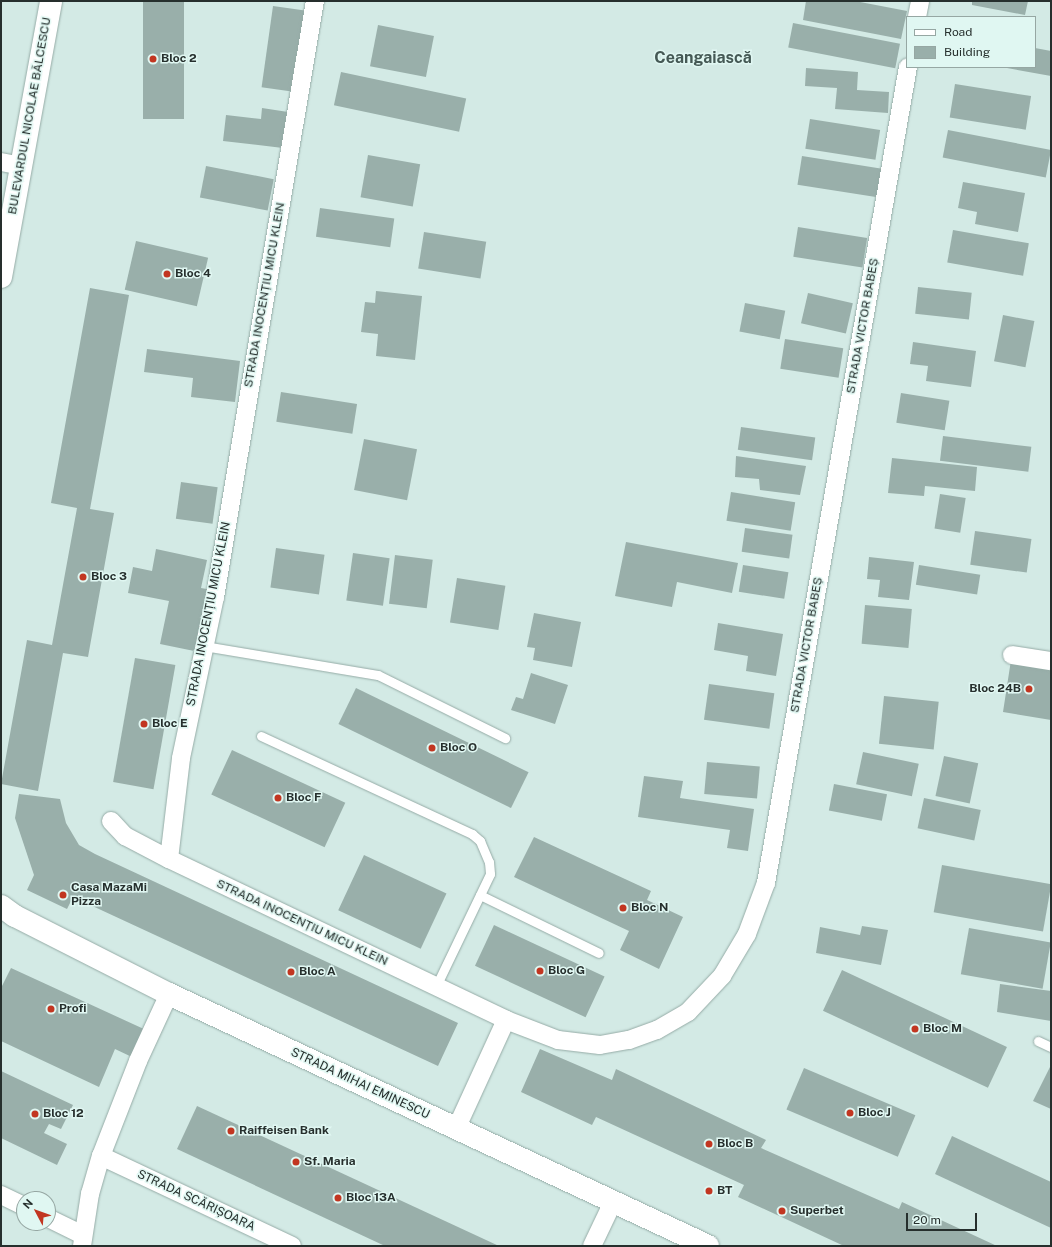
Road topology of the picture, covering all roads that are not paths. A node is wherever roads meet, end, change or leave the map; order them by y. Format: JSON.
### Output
{"nodes":[{"id":1,"x":51,"y":1,"type":"edge"},
{"id":2,"x":315,"y":1,"type":"edge"},
{"id":3,"x":920,"y":1,"type":"edge"},
{"id":4,"x":917,"y":16,"type":"edge"},
{"id":5,"x":908,"y":68,"type":"edge"},
{"id":6,"x":11,"y":164,"type":"edge"},
{"id":7,"x":1,"y":277,"type":"edge"},
{"id":8,"x":204,"y":646,"type":"junction"},
{"id":9,"x":1012,"y":655,"type":"dead end"},
{"id":10,"x":1051,"y":661,"type":"edge"},
{"id":11,"x":261,"y":736,"type":"dead end"},
{"id":12,"x":505,"y":738,"type":"dead end"},
{"id":13,"x":111,"y":821,"type":"dead end"},
{"id":14,"x":170,"y":860,"type":"junction"},
{"id":15,"x":480,"y":895,"type":"junction"},
{"id":16,"x":6,"y":912,"type":"edge"},
{"id":17,"x":599,"y":952,"type":"dead end"},
{"id":18,"x":436,"y":986,"type":"junction"},
{"id":19,"x":169,"y":994,"type":"junction"},
{"id":20,"x":506,"y":1020,"type":"junction"},
{"id":21,"x":1038,"y":1041,"type":"dead end"},
{"id":22,"x":1051,"y":1047,"type":"edge"},
{"id":23,"x":456,"y":1129,"type":"junction"},
{"id":24,"x":101,"y":1156,"type":"junction"},
{"id":25,"x":1,"y":1195,"type":"edge"},
{"id":26,"x":16,"y":1202,"type":"edge"},
{"id":27,"x":612,"y":1202,"type":"junction"},
{"id":28,"x":56,"y":1223,"type":"edge"},
{"id":29,"x":83,"y":1241,"type":"edge"},
{"id":30,"x":292,"y":1246,"type":"edge"},
{"id":31,"x":592,"y":1246,"type":"edge"},
{"id":32,"x":708,"y":1246,"type":"edge"}],
"edges":[{"from":1,"to":6,"type":"street","name":"BULEVARDUL NICOLAE BĂLCESCU"},
{"from":2,"to":8,"type":"street","name":"STRADA INOCENȚIU MICU KLEIN"},
{"from":3,"to":4,"type":"street"},
{"from":5,"to":20,"type":"street","name":"STRADA VICTOR BABEȘ"},
{"from":6,"to":7,"type":"street","name":"BULEVARDUL NICOLAE BĂLCESCU"},
{"from":8,"to":12,"type":"lane"},
{"from":8,"to":14,"type":"street","name":"STRADA INOCENȚIU MICU KLEIN"},
{"from":9,"to":10,"type":"street"},
{"from":11,"to":15,"type":"lane"},
{"from":13,"to":14,"type":"street"},
{"from":14,"to":18,"type":"street","name":"STRADA INOCENȚIU MICU KLEIN"},
{"from":15,"to":17,"type":"lane"},
{"from":15,"to":18,"type":"lane"},
{"from":16,"to":19,"type":"street","name":"STRADA MIHAI EMINESCU"},
{"from":18,"to":20,"type":"street","name":"STRADA INOCENȚIU MICU KLEIN"},
{"from":19,"to":23,"type":"street","name":"STRADA MIHAI EMINESCU"},
{"from":19,"to":24,"type":"street"},
{"from":20,"to":23,"type":"street"},
{"from":21,"to":22,"type":"lane"},
{"from":23,"to":27,"type":"street","name":"STRADA MIHAI EMINESCU"},
{"from":24,"to":29,"type":"street"},
{"from":24,"to":30,"type":"street","name":"STRADA SCĂRIȘOARA"},
{"from":25,"to":26,"type":"street"},
{"from":27,"to":31,"type":"street"},
{"from":27,"to":32,"type":"street","name":"STRADA MIHAI EMINESCU"},
{"from":28,"to":29,"type":"street"}]}
